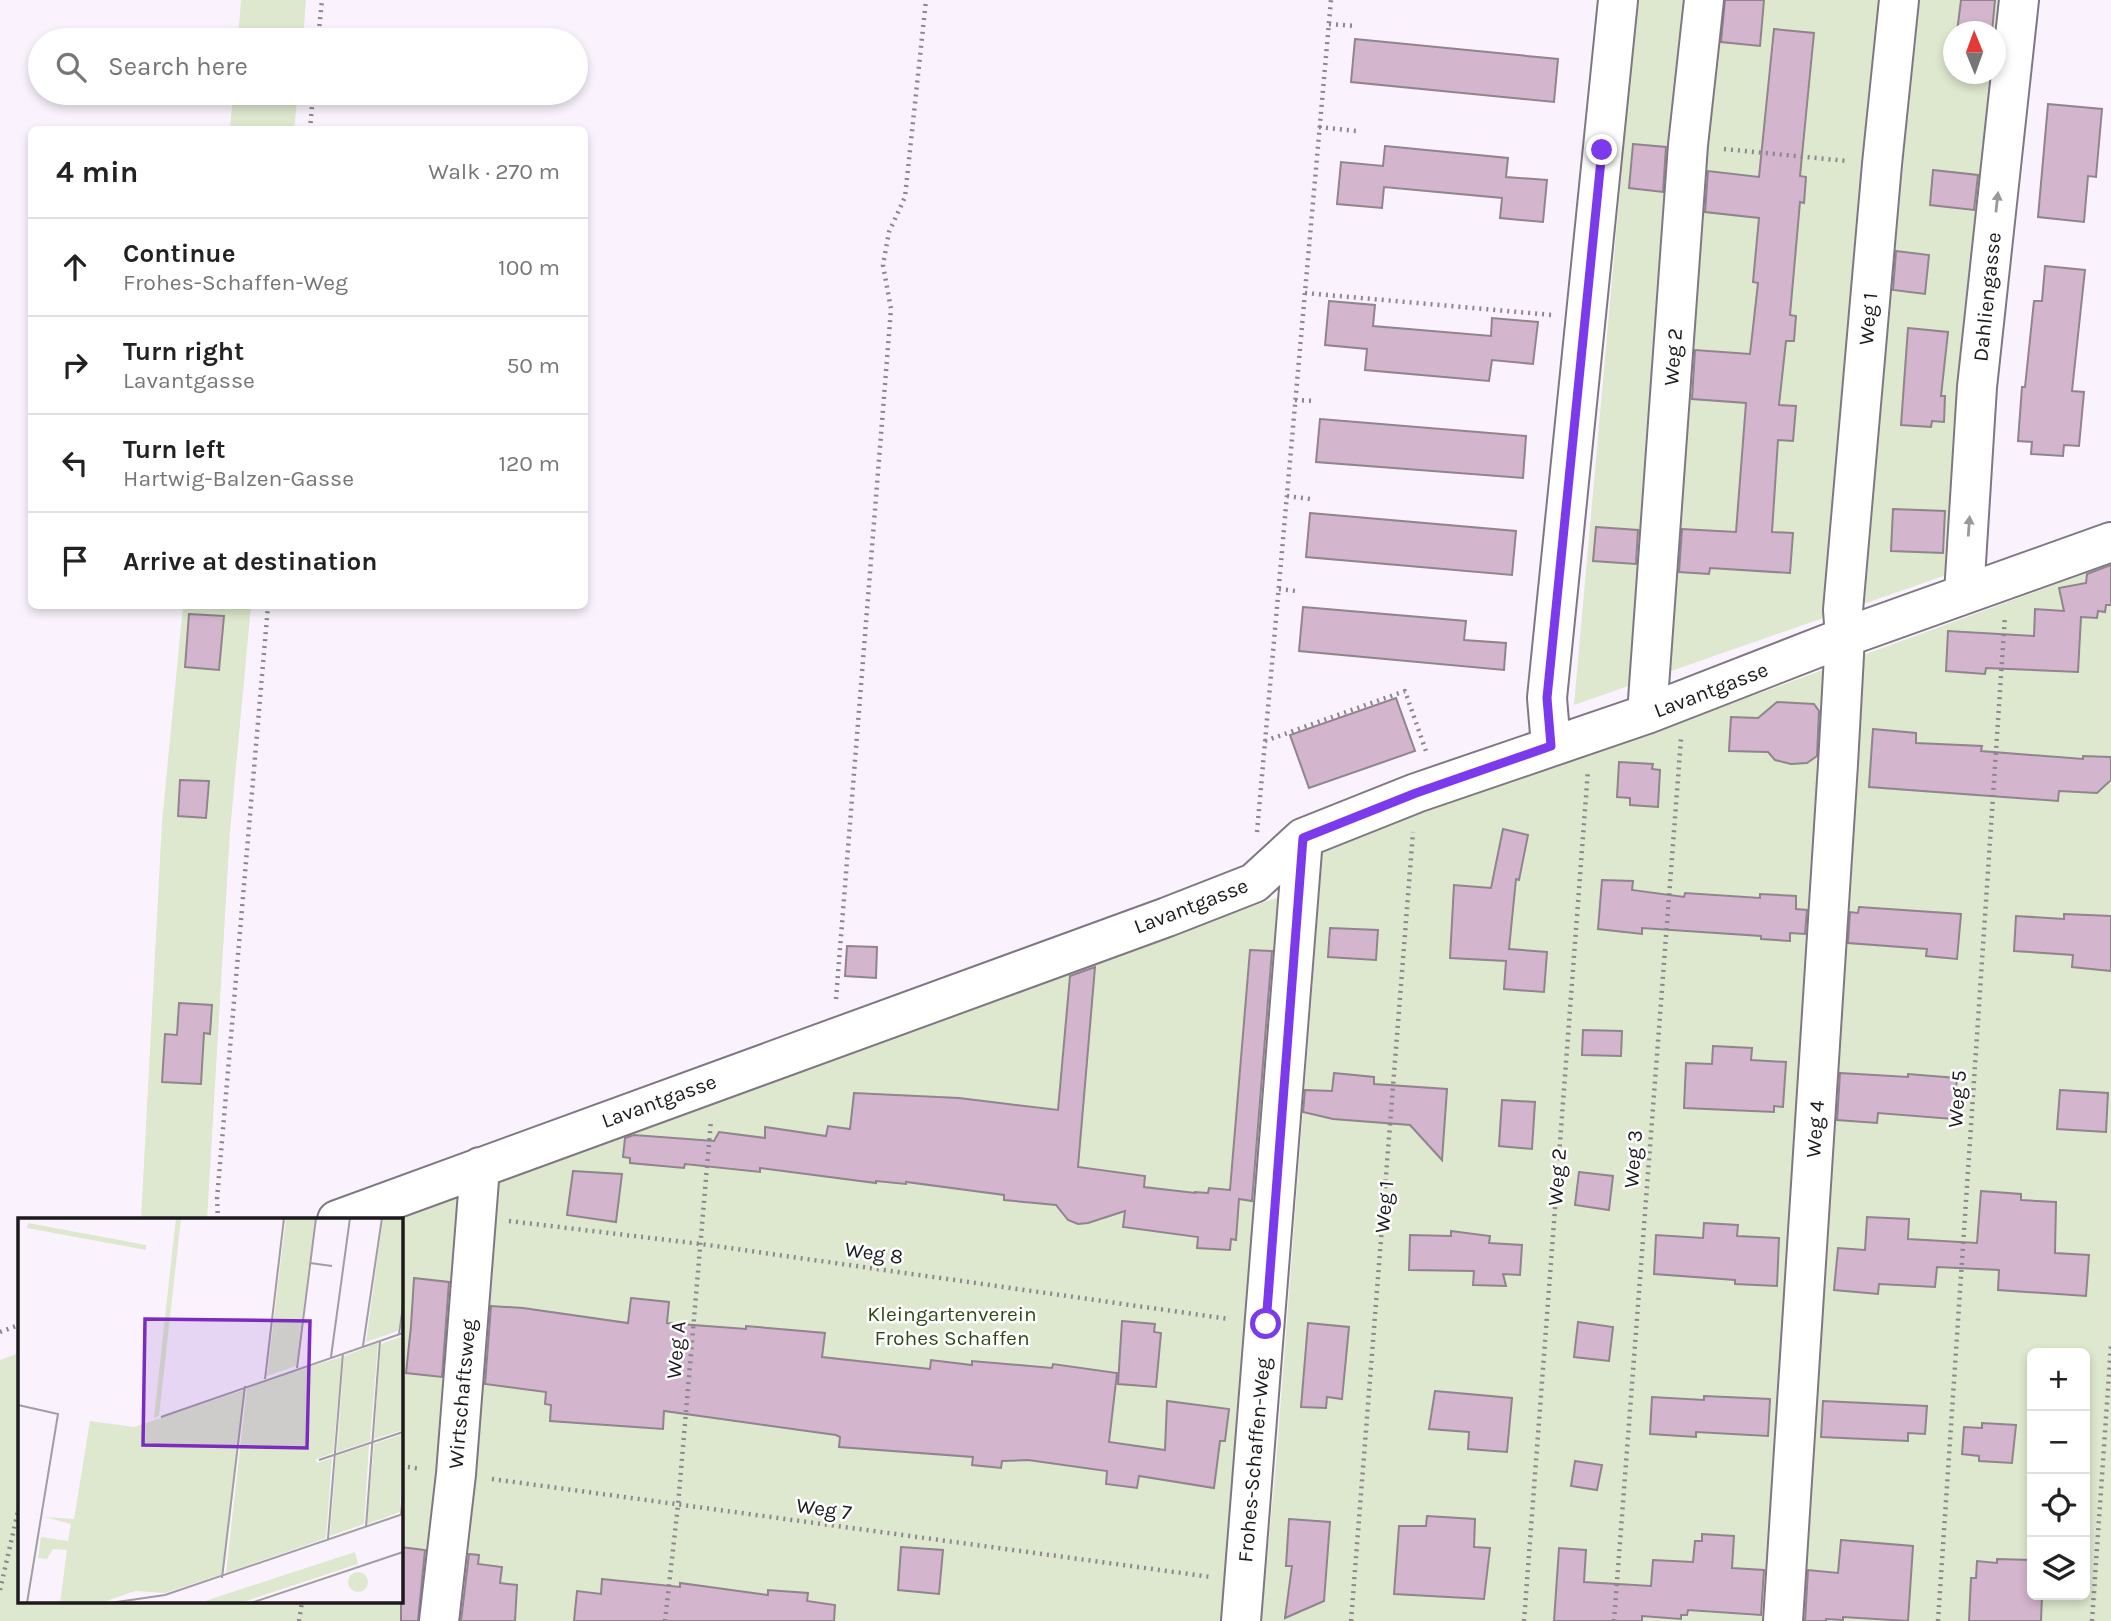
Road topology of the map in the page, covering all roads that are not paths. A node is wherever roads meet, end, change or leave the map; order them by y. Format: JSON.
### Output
{"nodes":[{"id":1,"x":1618,"y":0,"type":"edge"},
{"id":2,"x":1704,"y":0,"type":"edge"},
{"id":3,"x":1899,"y":0,"type":"edge"},
{"id":4,"x":2019,"y":0,"type":"edge"},
{"id":5,"x":2111,"y":542,"type":"edge"},
{"id":6,"x":1964,"y":594,"type":"junction"},
{"id":7,"x":1845,"y":638,"type":"junction"},
{"id":8,"x":1647,"y":714,"type":"junction"},
{"id":9,"x":1551,"y":746,"type":"junction"},
{"id":10,"x":1300,"y":842,"type":"junction"},
{"id":11,"x":480,"y":1167,"type":"junction"},
{"id":12,"x":342,"y":1218,"type":"edge"},
{"id":13,"x":439,"y":1621,"type":"edge"},
{"id":14,"x":1241,"y":1621,"type":"edge"},
{"id":15,"x":1783,"y":1621,"type":"edge"}],
"edges":[{"from":1,"to":9,"type":"street"},
{"from":2,"to":8,"type":"street","name":"Weg 2"},
{"from":3,"to":7,"type":"street","name":"Weg 1"},
{"from":6,"to":4,"type":"street","name":"Dahliengasse","one_way":true},
{"from":5,"to":6,"type":"street","name":"Lavantgasse"},
{"from":6,"to":7,"type":"street","name":"Lavantgasse"},
{"from":7,"to":8,"type":"street","name":"Lavantgasse"},
{"from":7,"to":15,"type":"street","name":"Weg 4"},
{"from":8,"to":9,"type":"street","name":"Lavantgasse"},
{"from":9,"to":10,"type":"street","name":"Lavantgasse"},
{"from":10,"to":11,"type":"street","name":"Lavantgasse"},
{"from":10,"to":14,"type":"street","name":"Frohes-Schaffen-Weg"},
{"from":11,"to":12,"type":"street","name":"Lavantgasse"},
{"from":11,"to":13,"type":"street","name":"Wirtschaftsweg"}]}
